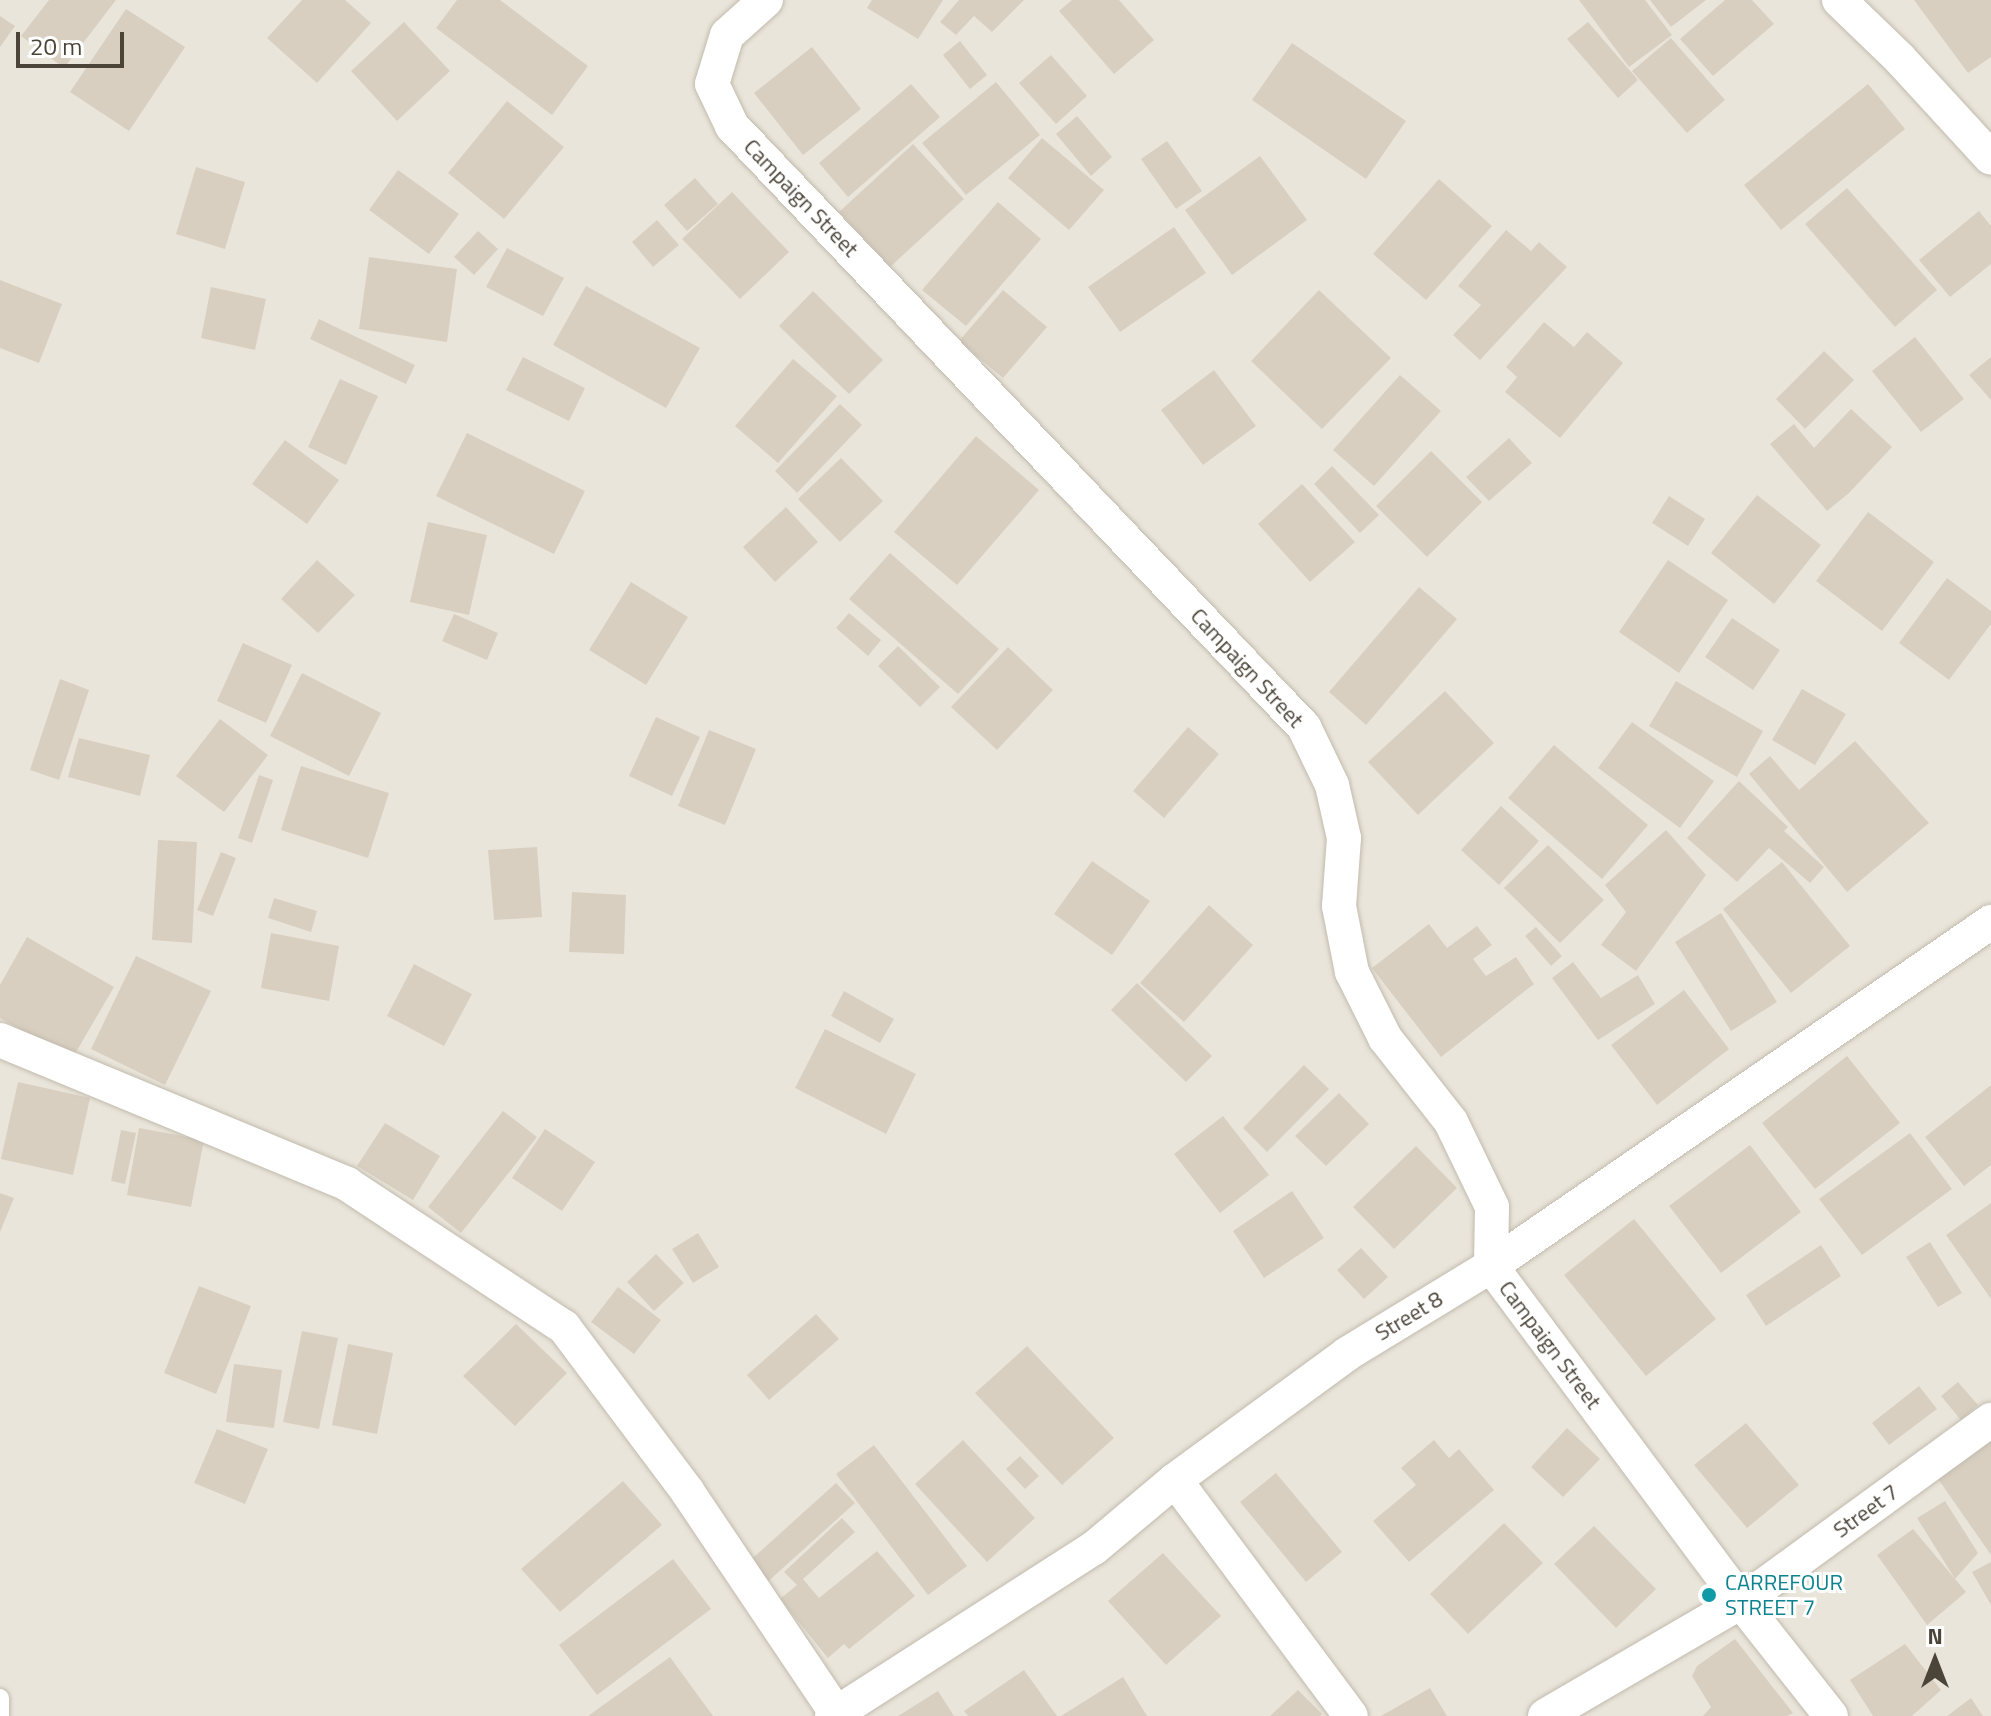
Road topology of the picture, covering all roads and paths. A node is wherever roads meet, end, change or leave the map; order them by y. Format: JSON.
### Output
{"nodes":[{"id":1,"x":766,"y":0,"type":"edge"},
{"id":2,"x":1839,"y":0,"type":"edge"},
{"id":3,"x":1991,"y":158,"type":"edge"},
{"id":4,"x":1991,"y":922,"type":"edge"},
{"id":5,"x":0,"y":1040,"type":"edge"},
{"id":6,"x":1491,"y":1266,"type":"junction"},
{"id":7,"x":1991,"y":1420,"type":"edge"},
{"id":8,"x":1175,"y":1480,"type":"junction"},
{"id":9,"x":1741,"y":1602,"type":"junction"},
{"id":10,"x":0,"y":1698,"type":"edge"},
{"id":11,"x":834,"y":1715,"type":"edge"},
{"id":12,"x":0,"y":1716,"type":"edge"},
{"id":13,"x":1351,"y":1716,"type":"edge"},
{"id":14,"x":1545,"y":1716,"type":"edge"},
{"id":15,"x":1831,"y":1716,"type":"edge"}],
"edges":[{"from":1,"to":6,"type":"street","name":"Campaign Street"},
{"from":2,"to":3,"type":"street"},
{"from":4,"to":6,"type":"street","name":"Street 8"},
{"from":5,"to":11,"type":"street"},
{"from":6,"to":8,"type":"street","name":"Street 8"},
{"from":6,"to":9,"type":"street","name":"Campaign Street"},
{"from":7,"to":9,"type":"street","name":"Street 7"},
{"from":8,"to":11,"type":"street","name":"Street 8"},
{"from":8,"to":13,"type":"street"},
{"from":9,"to":14,"type":"street","name":"Street 7"},
{"from":9,"to":15,"type":"street","name":"Campaign Street"},
{"from":10,"to":12,"type":"lane"}]}
